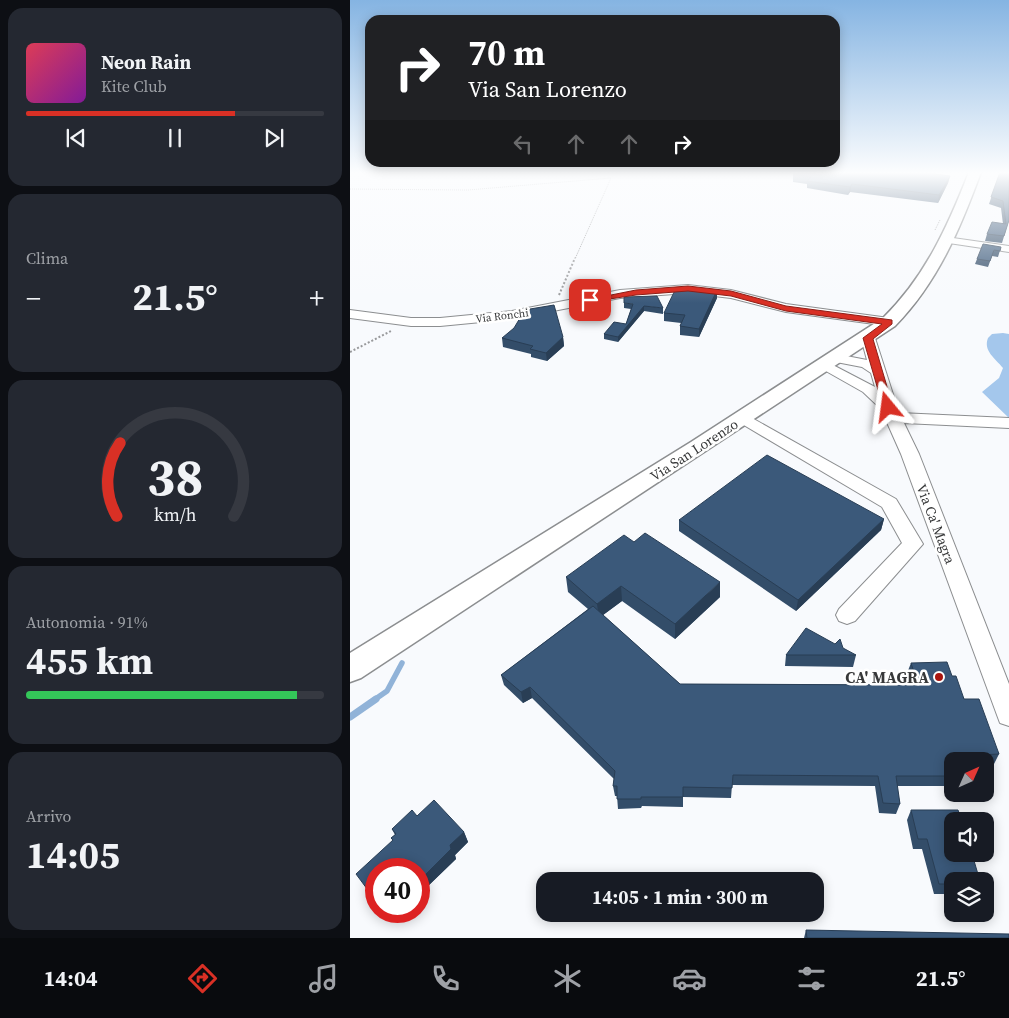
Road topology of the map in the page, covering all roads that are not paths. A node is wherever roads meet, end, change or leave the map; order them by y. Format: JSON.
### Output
{"nodes":[{"id":1,"x":951,"y":216,"type":"edge"},
{"id":2,"x":940,"y":237,"type":"junction"},
{"id":3,"x":1009,"y":249,"type":"edge"},
{"id":4,"x":350,"y":314,"type":"edge"},
{"id":5,"x":889,"y":322,"type":"junction"},
{"id":6,"x":868,"y":338,"type":"junction"},
{"id":7,"x":830,"y":362,"type":"junction"},
{"id":8,"x":880,"y":378,"type":"junction"},
{"id":9,"x":891,"y":412,"type":"junction"},
{"id":10,"x":744,"y":418,"type":"junction"},
{"id":11,"x":1009,"y":423,"type":"edge"},
{"id":12,"x":847,"y":615,"type":"dead end"},
{"id":13,"x":350,"y":669,"type":"edge"},
{"id":14,"x":1009,"y":715,"type":"edge"}],
"edges":[{"from":1,"to":2,"type":"main road","name":"Via San Lorenzo"},
{"from":2,"to":3,"type":"street"},
{"from":2,"to":5,"type":"main road","name":"Via San Lorenzo"},
{"from":4,"to":5,"type":"street","name":"Via Ronchi"},
{"from":5,"to":6,"type":"main road","name":"Via San Lorenzo"},
{"from":6,"to":7,"type":"main road","name":"Via San Lorenzo"},
{"from":6,"to":8,"type":"street"},
{"from":7,"to":8,"type":"street"},
{"from":7,"to":9,"type":"street","name":"Via Ca' Magra"},
{"from":7,"to":10,"type":"main road","name":"Via San Lorenzo"},
{"from":8,"to":9,"type":"street"},
{"from":9,"to":11,"type":"street"},
{"from":9,"to":14,"type":"street","name":"Via Ca' Magra"},
{"from":10,"to":12,"type":"street"},
{"from":10,"to":13,"type":"main road","name":"Via San Lorenzo"}]}
